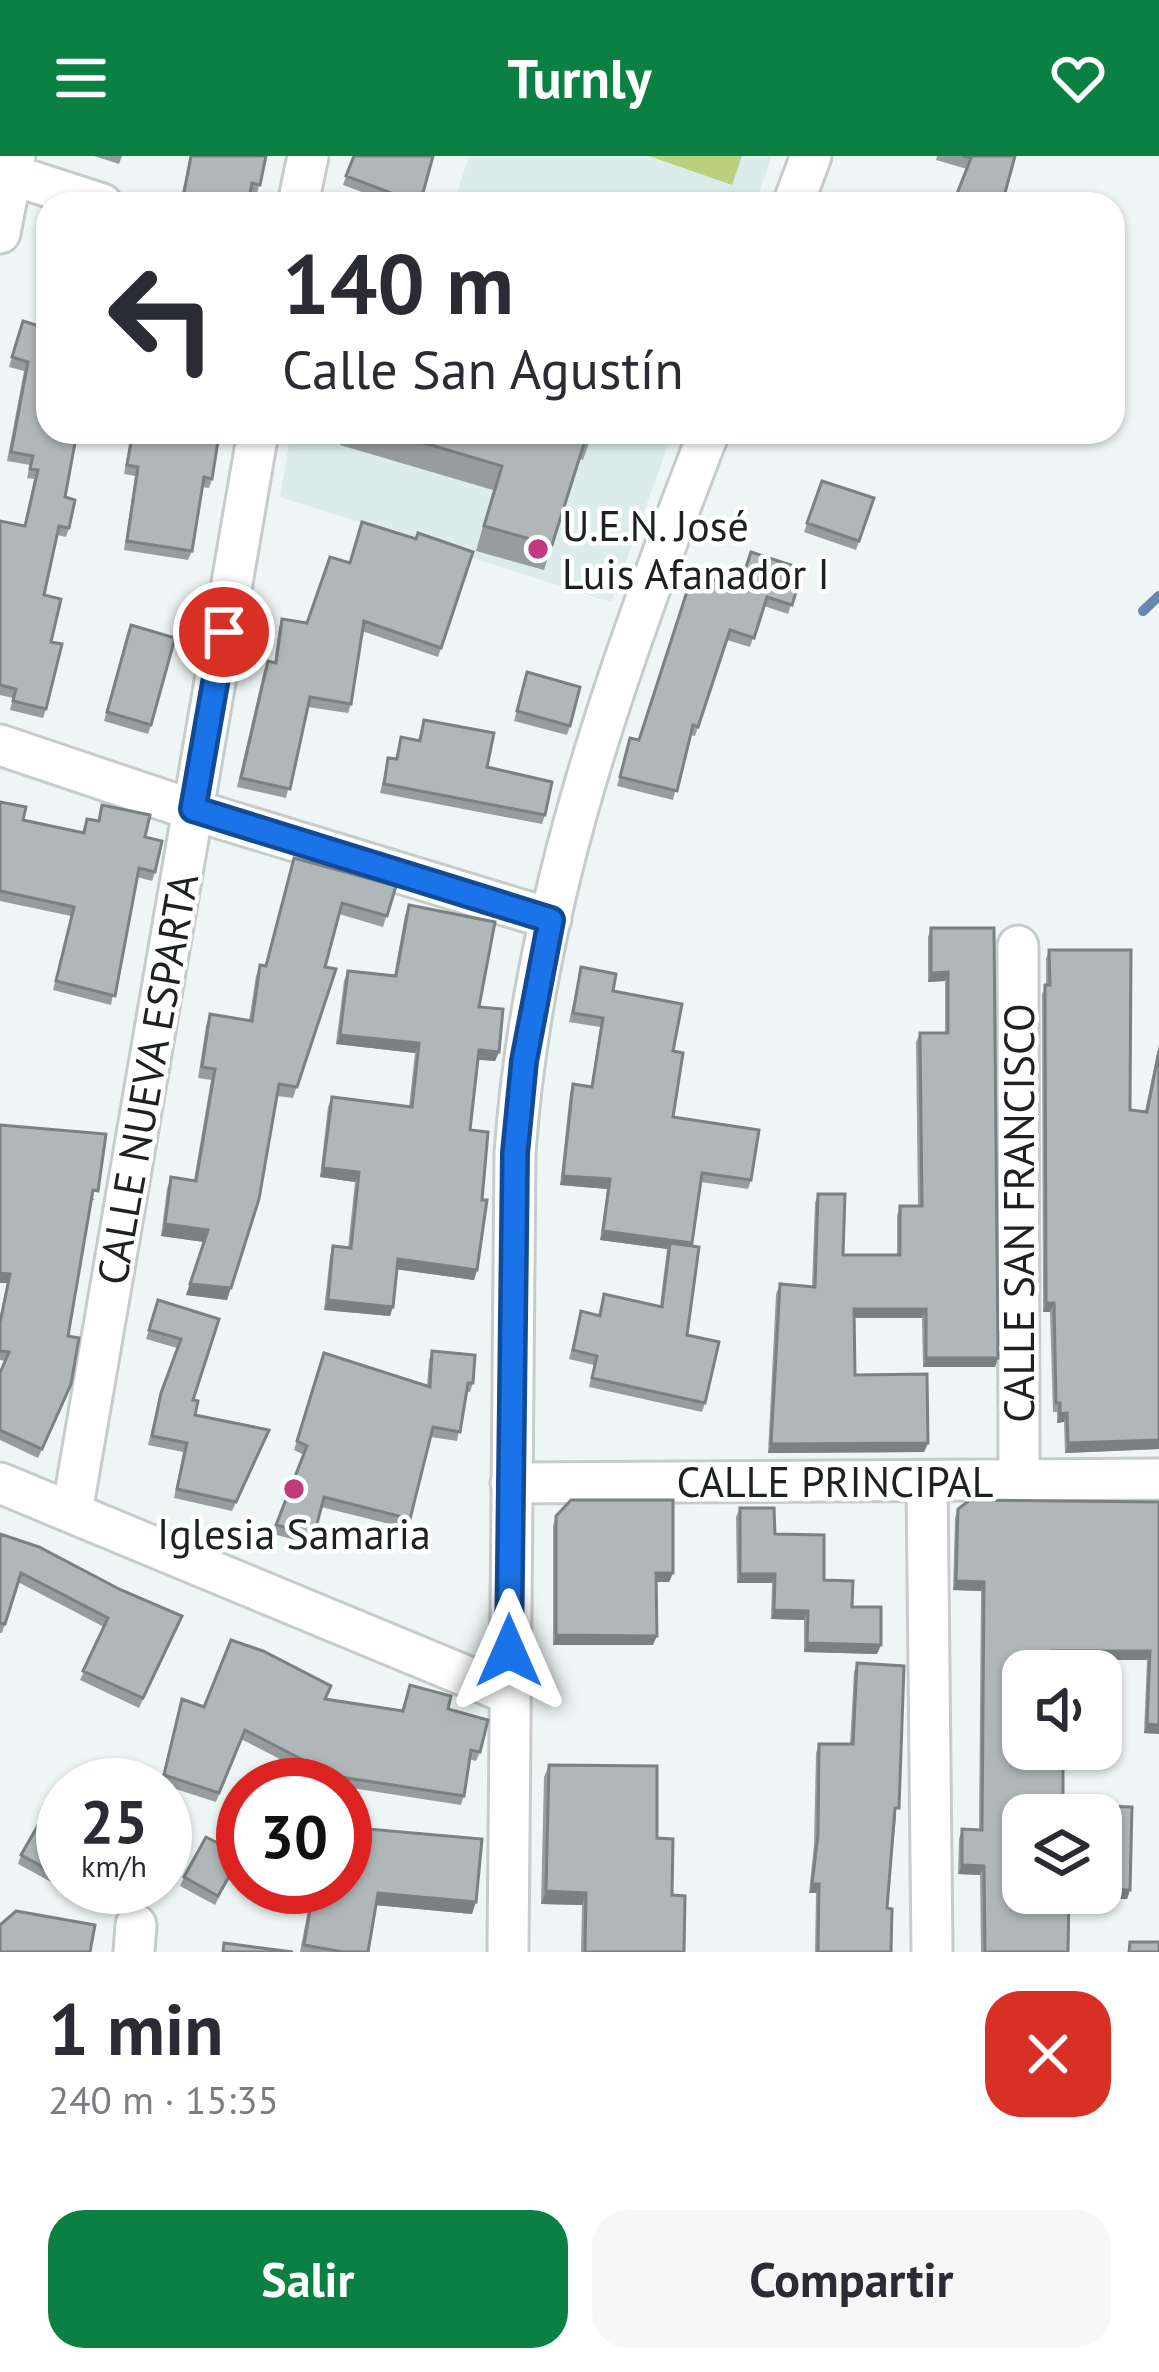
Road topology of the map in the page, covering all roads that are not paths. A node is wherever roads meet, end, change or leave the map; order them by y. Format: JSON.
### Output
{"nodes":[{"id":1,"x":308,"y":156,"type":"edge"},
{"id":2,"x":811,"y":156,"type":"edge"},
{"id":3,"x":9,"y":167,"type":"edge"},
{"id":4,"x":72,"y":192,"type":"edge"},
{"id":5,"x":300,"y":192,"type":"edge"},
{"id":6,"x":798,"y":192,"type":"edge"},
{"id":7,"x":0,"y":233,"type":"edge"},
{"id":8,"x":256,"y":444,"type":"edge"},
{"id":9,"x":704,"y":444,"type":"edge"},
{"id":10,"x":0,"y":745,"type":"edge"},
{"id":11,"x":193,"y":809,"type":"junction"},
{"id":12,"x":551,"y":920,"type":"junction"},
{"id":13,"x":1018,"y":946,"type":"dead end"},
{"id":14,"x":1159,"y":1479,"type":"edge"},
{"id":15,"x":1018,"y":1480,"type":"junction"},
{"id":16,"x":927,"y":1481,"type":"junction"},
{"id":17,"x":0,"y":1483,"type":"edge"},
{"id":18,"x":511,"y":1483,"type":"junction"},
{"id":19,"x":72,"y":1512,"type":"junction"},
{"id":20,"x":509,"y":1694,"type":"junction"},
{"id":21,"x":508,"y":1952,"type":"edge"},
{"id":22,"x":932,"y":1952,"type":"edge"}],
"edges":[{"from":1,"to":5,"type":"street"},
{"from":2,"to":6,"type":"street"},
{"from":3,"to":4,"type":"street"},
{"from":3,"to":7,"type":"street"},
{"from":8,"to":11,"type":"street","name":"CALLE NUEVA ESPARTA"},
{"from":9,"to":12,"type":"street"},
{"from":10,"to":11,"type":"street"},
{"from":11,"to":12,"type":"street"},
{"from":11,"to":19,"type":"street","name":"CALLE NUEVA ESPARTA"},
{"from":12,"to":18,"type":"street"},
{"from":13,"to":15,"type":"street","name":"CALLE SAN FRANCISCO"},
{"from":14,"to":15,"type":"street","name":"CALLE PRINCIPAL"},
{"from":15,"to":16,"type":"street","name":"CALLE PRINCIPAL"},
{"from":16,"to":18,"type":"street","name":"CALLE PRINCIPAL"},
{"from":16,"to":22,"type":"street"},
{"from":17,"to":19,"type":"street"},
{"from":18,"to":20,"type":"street"},
{"from":19,"to":20,"type":"street"},
{"from":20,"to":21,"type":"street"}]}
